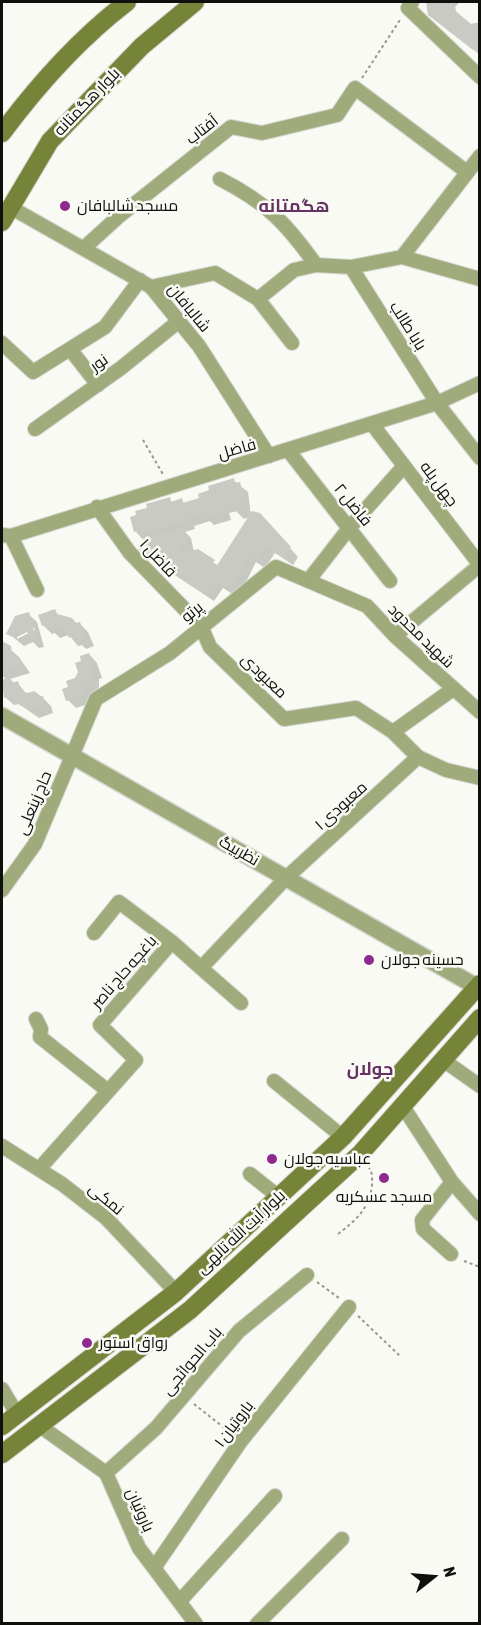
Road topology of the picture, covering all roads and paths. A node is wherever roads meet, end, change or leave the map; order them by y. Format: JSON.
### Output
{"nodes":[{"id":1,"x":127,"y":2,"type":"edge"},
{"id":2,"x":195,"y":2,"type":"edge"},
{"id":3,"x":410,"y":5,"type":"edge"},
{"id":4,"x":480,"y":77,"type":"edge"},
{"id":5,"x":355,"y":88,"type":"junction"},
{"id":6,"x":2,"y":133,"type":"edge"},
{"id":7,"x":480,"y":156,"type":"edge"},
{"id":8,"x":467,"y":172,"type":"junction"},
{"id":9,"x":220,"y":179,"type":"dead end"},
{"id":10,"x":6,"y":214,"type":"edge"},
{"id":11,"x":84,"y":248,"type":"junction"},
{"id":12,"x":402,"y":257,"type":"junction"},
{"id":13,"x":316,"y":265,"type":"junction"},
{"id":14,"x":351,"y":267,"type":"junction"},
{"id":15,"x":480,"y":279,"type":"edge"},
{"id":16,"x":146,"y":284,"type":"junction"},
{"id":17,"x":258,"y":299,"type":"junction"},
{"id":18,"x":179,"y":321,"type":"junction"},
{"id":19,"x":2,"y":343,"type":"edge"},
{"id":20,"x":292,"y":343,"type":"dead end"},
{"id":21,"x":70,"y":349,"type":"junction"},
{"id":22,"x":480,"y":383,"type":"edge"},
{"id":23,"x":98,"y":385,"type":"junction"},
{"id":24,"x":437,"y":403,"type":"junction"},
{"id":25,"x":372,"y":424,"type":"junction"},
{"id":26,"x":36,"y":429,"type":"dead end"},
{"id":27,"x":143,"y":440,"type":"dead end"},
{"id":28,"x":288,"y":450,"type":"junction"},
{"id":29,"x":269,"y":456,"type":"junction"},
{"id":30,"x":480,"y":458,"type":"edge"},
{"id":31,"x":404,"y":466,"type":"junction"},
{"id":32,"x":170,"y":486,"type":"junction"},
{"id":33,"x":97,"y":507,"type":"junction"},
{"id":34,"x":350,"y":527,"type":"junction"},
{"id":35,"x":6,"y":535,"type":"edge"},
{"id":36,"x":480,"y":565,"type":"edge"},
{"id":37,"x":308,"y":581,"type":"junction"},
{"id":38,"x":390,"y":581,"type":"dead end"},
{"id":39,"x":37,"y":590,"type":"dead end"},
{"id":40,"x":367,"y":606,"type":"joint"},
{"id":41,"x":201,"y":626,"type":"junction"},
{"id":42,"x":395,"y":636,"type":"junction"},
{"id":43,"x":453,"y":689,"type":"junction"},
{"id":44,"x":480,"y":712,"type":"edge"},
{"id":45,"x":2,"y":716,"type":"edge"},
{"id":46,"x":393,"y":732,"type":"junction"},
{"id":47,"x":72,"y":756,"type":"junction"},
{"id":48,"x":418,"y":758,"type":"junction"},
{"id":49,"x":480,"y":778,"type":"edge"},
{"id":50,"x":286,"y":878,"type":"junction"},
{"id":51,"x":2,"y":890,"type":"edge"},
{"id":52,"x":94,"y":933,"type":"dead end"},
{"id":53,"x":172,"y":942,"type":"junction"},
{"id":54,"x":201,"y":968,"type":"junction"},
{"id":55,"x":478,"y":986,"type":"edge"},
{"id":56,"x":241,"y":1003,"type":"dead end"},
{"id":57,"x":480,"y":1018,"type":"edge"},
{"id":58,"x":36,"y":1019,"type":"dead end"},
{"id":59,"x":442,"y":1060,"type":"junction"},
{"id":60,"x":274,"y":1081,"type":"dead end"},
{"id":61,"x":480,"y":1086,"type":"edge"},
{"id":62,"x":108,"y":1091,"type":"junction"},
{"id":63,"x":402,"y":1105,"type":"junction"},
{"id":64,"x":343,"y":1137,"type":"junction"},
{"id":65,"x":2,"y":1146,"type":"edge"},
{"id":66,"x":360,"y":1154,"type":"junction"},
{"id":67,"x":39,"y":1169,"type":"junction"},
{"id":68,"x":250,"y":1174,"type":"dead end"},
{"id":69,"x":452,"y":1182,"type":"junction"},
{"id":70,"x":279,"y":1197,"type":"junction"},
{"id":71,"x":480,"y":1214,"type":"edge"},
{"id":72,"x":338,"y":1234,"type":"dead end"},
{"id":73,"x":451,"y":1254,"type":"joint"},
{"id":74,"x":480,"y":1267,"type":"edge"},
{"id":75,"x":307,"y":1275,"type":"dead end"},
{"id":76,"x":176,"y":1292,"type":"junction"},
{"id":77,"x":349,"y":1307,"type":"dead end"},
{"id":78,"x":2,"y":1389,"type":"edge"},
{"id":79,"x":184,"y":1397,"type":"junction"},
{"id":80,"x":17,"y":1414,"type":"junction"},
{"id":81,"x":2,"y":1426,"type":"edge"},
{"id":82,"x":40,"y":1426,"type":"junction"},
{"id":83,"x":241,"y":1441,"type":"junction"},
{"id":84,"x":2,"y":1454,"type":"edge"},
{"id":85,"x":106,"y":1473,"type":"junction"},
{"id":86,"x":275,"y":1496,"type":"dead end"},
{"id":87,"x":342,"y":1539,"type":"dead end"},
{"id":88,"x":154,"y":1568,"type":"junction"},
{"id":89,"x":180,"y":1601,"type":"junction"},
{"id":90,"x":196,"y":1623,"type":"edge"},
{"id":91,"x":257,"y":1623,"type":"edge"}],
"edges":[{"from":1,"to":6,"type":"main road"},
{"from":2,"to":10,"type":"main road","name":"بلوار هگمتانه"},
{"from":3,"to":4,"type":"street"},
{"from":3,"to":5,"type":"path"},
{"from":5,"to":8,"type":"street"},
{"from":5,"to":11,"type":"street","name":"آفتاب"},
{"from":7,"to":8,"type":"street"},
{"from":8,"to":12,"type":"street"},
{"from":9,"to":13,"type":"street"},
{"from":10,"to":11,"type":"street","name":"شالبافان"},
{"from":11,"to":16,"type":"street","name":"شالبافان"},
{"from":12,"to":14,"type":"street"},
{"from":12,"to":15,"type":"street"},
{"from":13,"to":14,"type":"street"},
{"from":13,"to":17,"type":"street"},
{"from":14,"to":24,"type":"street","name":"بابا طالب"},
{"from":16,"to":17,"type":"street"},
{"from":16,"to":18,"type":"street","name":"شالبافان"},
{"from":16,"to":21,"type":"street"},
{"from":17,"to":20,"type":"street"},
{"from":18,"to":23,"type":"street","name":"نور"},
{"from":18,"to":29,"type":"street","name":"شالبافان"},
{"from":19,"to":21,"type":"street"},
{"from":21,"to":23,"type":"street"},
{"from":22,"to":24,"type":"street","name":"فاضل"},
{"from":23,"to":26,"type":"street","name":"نور"},
{"from":24,"to":25,"type":"street","name":"فاضل"},
{"from":24,"to":30,"type":"street","name":"بابا طالب"},
{"from":25,"to":28,"type":"street","name":"فاضل"},
{"from":25,"to":31,"type":"street","name":"چهل پله"},
{"from":27,"to":32,"type":"path"},
{"from":28,"to":29,"type":"street","name":"فاضل"},
{"from":28,"to":34,"type":"street","name":"فاضل ۲"},
{"from":29,"to":32,"type":"street","name":"فاضل"},
{"from":31,"to":34,"type":"street"},
{"from":31,"to":36,"type":"street","name":"چهل پله"},
{"from":32,"to":33,"type":"street","name":"فاضل"},
{"from":33,"to":35,"type":"street","name":"فاضل"},
{"from":33,"to":41,"type":"street","name":"فاضل ۱"},
{"from":34,"to":37,"type":"street"},
{"from":34,"to":38,"type":"street","name":"فاضل ۲"},
{"from":35,"to":39,"type":"street"},
{"from":36,"to":42,"type":"street"},
{"from":37,"to":40,"type":"street","name":"پرتو"},
{"from":37,"to":41,"type":"street","name":"پرتو"},
{"from":40,"to":42,"type":"street","name":"شهید محدود"},
{"from":41,"to":46,"type":"street","name":"معبودی"},
{"from":41,"to":47,"type":"street","name":"پرتو"},
{"from":42,"to":43,"type":"street","name":"شهید محدود"},
{"from":43,"to":44,"type":"street","name":"شهید محدود"},
{"from":43,"to":46,"type":"street"},
{"from":45,"to":47,"type":"street","name":"نظربیگ"},
{"from":46,"to":48,"type":"street","name":"معبودی"},
{"from":47,"to":50,"type":"street","name":"نظربیگ"},
{"from":47,"to":51,"type":"street","name":"حاج زینعلی"},
{"from":48,"to":49,"type":"street","name":"معبودی"},
{"from":48,"to":50,"type":"street","name":"معبودی ۱"},
{"from":50,"to":54,"type":"street"},
{"from":50,"to":55,"type":"street","name":"نظربیگ"},
{"from":52,"to":53,"type":"street"},
{"from":53,"to":54,"type":"street","name":"باغچه حاج ناصر"},
{"from":53,"to":62,"type":"street","name":"باغچه حاج ناصر"},
{"from":54,"to":56,"type":"street","name":"باغچه حاج ناصر"},
{"from":55,"to":64,"type":"main road","name":"بلوار آیت الله تالهی"},
{"from":57,"to":59,"type":"main road","name":"بلوار آیت الله تالهی"},
{"from":58,"to":62,"type":"street"},
{"from":59,"to":61,"type":"street"},
{"from":59,"to":63,"type":"main road","name":"بلوار آیت الله تالهی"},
{"from":60,"to":64,"type":"street"},
{"from":62,"to":67,"type":"street","name":"باغچه حاج ناصر"},
{"from":63,"to":66,"type":"main road","name":"بلوار آیت الله تالهی"},
{"from":63,"to":69,"type":"street"},
{"from":64,"to":66,"type":"main road"},
{"from":64,"to":70,"type":"main road","name":"بلوار آیت الله تالهی"},
{"from":65,"to":67,"type":"street","name":"نمکی"},
{"from":66,"to":72,"type":"path"},
{"from":66,"to":82,"type":"main road","name":"بلوار آیت الله تالهی"},
{"from":67,"to":76,"type":"street","name":"نمکی"},
{"from":68,"to":70,"type":"street"},
{"from":69,"to":71,"type":"street"},
{"from":69,"to":73,"type":"street"},
{"from":70,"to":76,"type":"main road","name":"بلوار آیت الله تالهی"},
{"from":73,"to":74,"type":"path"},
{"from":75,"to":79,"type":"street","name":"باب الحوائجی"},
{"from":76,"to":80,"type":"main road","name":"بلوار آیت الله تالهی"},
{"from":77,"to":83,"type":"street","name":"۱ باروتیان"},
{"from":78,"to":80,"type":"street"},
{"from":79,"to":83,"type":"path"},
{"from":79,"to":85,"type":"street","name":"باب الحوائجی"},
{"from":80,"to":81,"type":"main road","name":"بلوار آیت الله تالهی"},
{"from":80,"to":82,"type":"main road"},
{"from":82,"to":84,"type":"main road","name":"بلوار آیت الله تالهی"},
{"from":82,"to":85,"type":"street"},
{"from":83,"to":88,"type":"street","name":"۱ باروتیان"},
{"from":85,"to":88,"type":"street","name":"باروتیان"},
{"from":86,"to":89,"type":"street"},
{"from":87,"to":91,"type":"street"},
{"from":88,"to":89,"type":"street","name":"باروتیان"},
{"from":89,"to":90,"type":"street","name":"باروتیان"}]}
